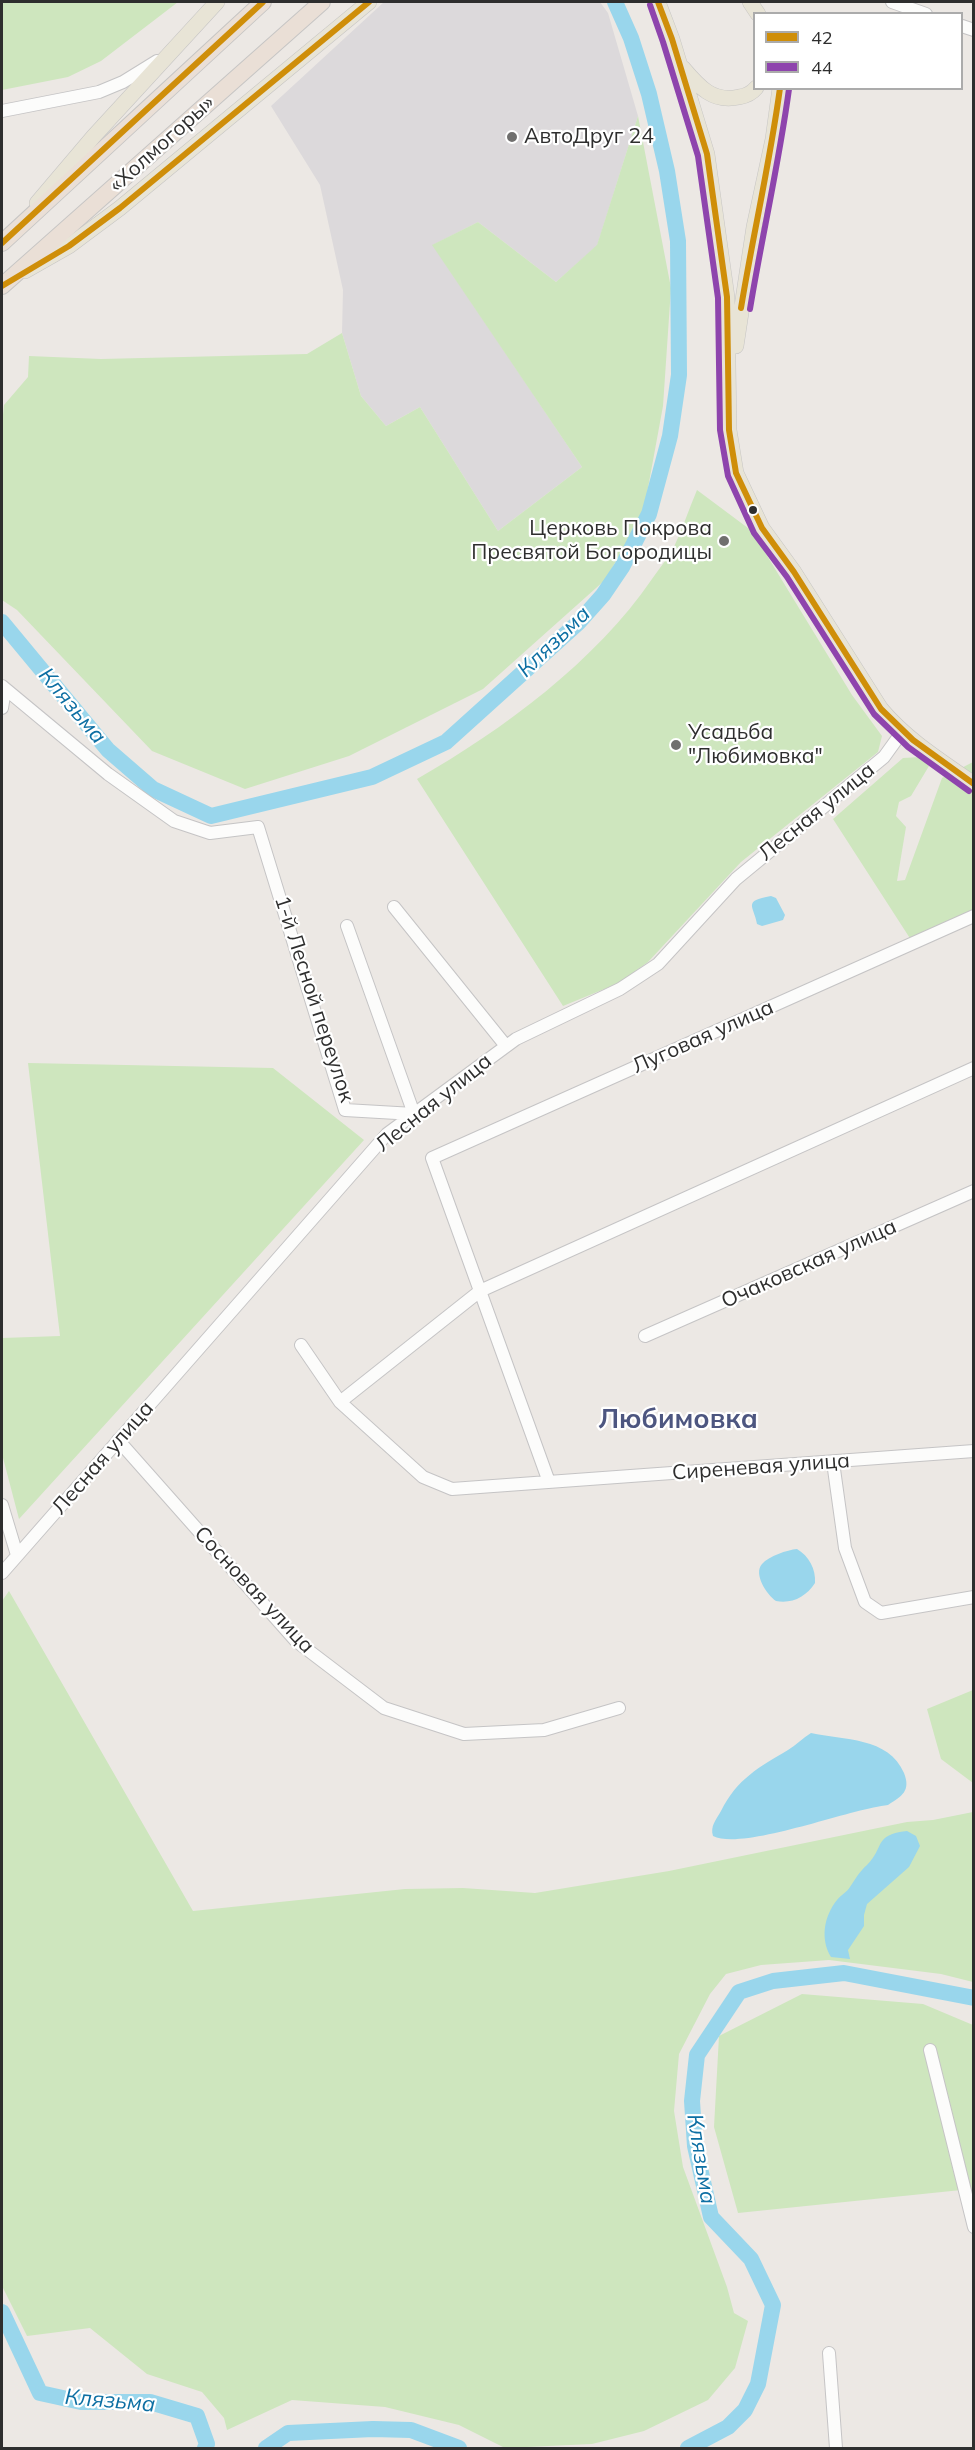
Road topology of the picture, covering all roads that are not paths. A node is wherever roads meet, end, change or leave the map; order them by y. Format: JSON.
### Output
{"nodes":[{"id":1,"x":217,"y":2,"type":"edge"},
{"id":2,"x":263,"y":2,"type":"edge"},
{"id":3,"x":322,"y":2,"type":"edge"},
{"id":4,"x":369,"y":2,"type":"edge"},
{"id":5,"x":658,"y":2,"type":"edge"},
{"id":6,"x":892,"y":2,"type":"edge"},
{"id":7,"x":920,"y":12,"type":"edge"},
{"id":8,"x":168,"y":54,"type":"junction"},
{"id":9,"x":680,"y":64,"type":"junction"},
{"id":10,"x":753,"y":90,"type":"edge"},
{"id":11,"x":780,"y":90,"type":"edge"},
{"id":12,"x":2,"y":111,"type":"edge"},
{"id":13,"x":2,"y":242,"type":"edge"},
{"id":14,"x":4,"y":284,"type":"edge"},
{"id":15,"x":730,"y":396,"type":"junction"},
{"id":16,"x":3,"y":688,"type":"edge"},
{"id":17,"x":2,"y":708,"type":"edge"},
{"id":18,"x":902,"y":732,"type":"junction"},
{"id":19,"x":974,"y":784,"type":"edge"},
{"id":20,"x":394,"y":907,"type":"dead end"},
{"id":21,"x":974,"y":916,"type":"edge"},
{"id":22,"x":347,"y":926,"type":"dead end"},
{"id":23,"x":506,"y":1046,"type":"junction"},
{"id":24,"x":974,"y":1068,"type":"edge"},
{"id":25,"x":414,"y":1114,"type":"junction"},
{"id":26,"x":974,"y":1191,"type":"edge"},
{"id":27,"x":480,"y":1291,"type":"junction"},
{"id":28,"x":645,"y":1336,"type":"dead end"},
{"id":29,"x":301,"y":1345,"type":"dead end"},
{"id":30,"x":340,"y":1402,"type":"junction"},
{"id":31,"x":118,"y":1440,"type":"junction"},
{"id":32,"x":974,"y":1451,"type":"edge"},
{"id":33,"x":833,"y":1462,"type":"junction"},
{"id":34,"x":549,"y":1482,"type":"junction"},
{"id":35,"x":2,"y":1505,"type":"edge"},
{"id":36,"x":17,"y":1555,"type":"junction"},
{"id":37,"x":2,"y":1573,"type":"edge"},
{"id":38,"x":974,"y":1597,"type":"edge"},
{"id":39,"x":619,"y":1708,"type":"dead end"},
{"id":40,"x":930,"y":2050,"type":"dead end"},
{"id":41,"x":974,"y":2227,"type":"edge"},
{"id":42,"x":829,"y":2353,"type":"dead end"},
{"id":43,"x":836,"y":2448,"type":"edge"}],
"edges":[{"from":1,"to":8,"type":"main road"},
{"from":2,"to":13,"type":"highway","name":"«Холмогоры»"},
{"from":3,"to":14,"type":"highway","name":"«Холмогоры»"},
{"from":4,"to":14,"type":"main road"},
{"from":5,"to":9,"type":"main road"},
{"from":6,"to":7,"type":"street"},
{"from":8,"to":12,"type":"street"},
{"from":8,"to":13,"type":"main road"},
{"from":9,"to":10,"type":"main road"},
{"from":9,"to":15,"type":"main road"},
{"from":11,"to":15,"type":"main road"},
{"from":15,"to":18,"type":"main road"},
{"from":16,"to":17,"type":"street"},
{"from":16,"to":25,"type":"street","name":"1-й Лесной переулок"},
{"from":18,"to":19,"type":"main road"},
{"from":18,"to":23,"type":"street","name":"Лесная улица"},
{"from":20,"to":23,"type":"street"},
{"from":21,"to":27,"type":"street","name":"Луговая улица"},
{"from":22,"to":25,"type":"street"},
{"from":23,"to":25,"type":"street","name":"Лесная улица"},
{"from":24,"to":27,"type":"street"},
{"from":25,"to":31,"type":"street","name":"Лесная улица"},
{"from":26,"to":28,"type":"street","name":"Очаковская улица"},
{"from":27,"to":30,"type":"street"},
{"from":27,"to":34,"type":"street"},
{"from":29,"to":30,"type":"street","name":"Сиреневая улица"},
{"from":30,"to":34,"type":"street","name":"Сиреневая улица"},
{"from":31,"to":36,"type":"street","name":"Лесная улица"},
{"from":31,"to":39,"type":"street","name":"Сосновая улица"},
{"from":32,"to":33,"type":"street","name":"Сиреневая улица"},
{"from":33,"to":34,"type":"street","name":"Сиреневая улица"},
{"from":33,"to":38,"type":"street"},
{"from":35,"to":36,"type":"street"},
{"from":36,"to":37,"type":"street","name":"Лесная улица"},
{"from":40,"to":41,"type":"street"},
{"from":42,"to":43,"type":"street"}]}
